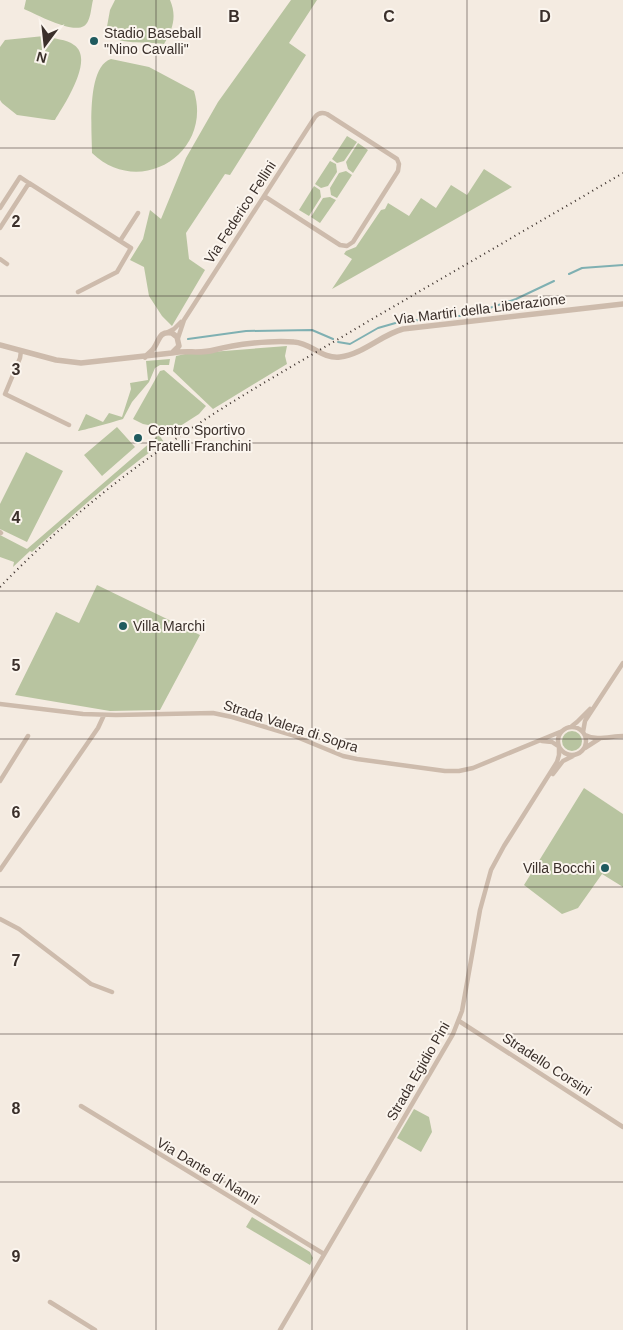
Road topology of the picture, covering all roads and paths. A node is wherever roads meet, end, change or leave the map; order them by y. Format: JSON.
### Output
{"nodes":[{"id":1,"x":29,"y":184,"type":"junction"},
{"id":2,"x":264,"y":196,"type":"junction"},
{"id":3,"x":0,"y":208,"type":"edge"},
{"id":4,"x":138,"y":213,"type":"dead end"},
{"id":5,"x":0,"y":228,"type":"edge"},
{"id":6,"x":120,"y":241,"type":"junction"},
{"id":7,"x":0,"y":259,"type":"edge"},
{"id":8,"x":7,"y":264,"type":"dead end"},
{"id":9,"x":78,"y":292,"type":"dead end"},
{"id":10,"x":623,"y":304,"type":"edge"},
{"id":11,"x":184,"y":320,"type":"junction"},
{"id":12,"x":167,"y":332,"type":"junction"},
{"id":13,"x":178,"y":339,"type":"junction"},
{"id":14,"x":157,"y":342,"type":"junction"},
{"id":15,"x":0,"y":345,"type":"edge"},
{"id":16,"x":218,"y":348,"type":"junction"},
{"id":17,"x":21,"y":351,"type":"junction"},
{"id":18,"x":170,"y":354,"type":"junction"},
{"id":19,"x":145,"y":356,"type":"junction"},
{"id":20,"x":69,"y":425,"type":"dead end"},
{"id":21,"x":623,"y":663,"type":"edge"},
{"id":22,"x":596,"y":703,"type":"junction"},
{"id":23,"x":0,"y":704,"type":"edge"},
{"id":24,"x":104,"y":715,"type":"junction"},
{"id":25,"x":568,"y":727,"type":"junction"},
{"id":26,"x":560,"y":732,"type":"junction"},
{"id":27,"x":584,"y":734,"type":"junction"},
{"id":28,"x":28,"y":736,"type":"dead end"},
{"id":29,"x":623,"y":736,"type":"edge"},
{"id":30,"x":601,"y":738,"type":"junction"},
{"id":31,"x":540,"y":741,"type":"junction"},
{"id":32,"x":558,"y":747,"type":"junction"},
{"id":33,"x":583,"y":750,"type":"junction"},
{"id":34,"x":575,"y":755,"type":"junction"},
{"id":35,"x":546,"y":779,"type":"junction"},
{"id":36,"x":0,"y":781,"type":"edge"},
{"id":37,"x":0,"y":870,"type":"edge"},
{"id":38,"x":0,"y":919,"type":"edge"},
{"id":39,"x":112,"y":992,"type":"dead end"},
{"id":40,"x":459,"y":1021,"type":"junction"},
{"id":41,"x":81,"y":1106,"type":"dead end"},
{"id":42,"x":623,"y":1127,"type":"edge"},
{"id":43,"x":324,"y":1254,"type":"junction"},
{"id":44,"x":50,"y":1302,"type":"dead end"},
{"id":45,"x":95,"y":1330,"type":"edge"},
{"id":46,"x":280,"y":1330,"type":"edge"}],
"edges":[{"from":1,"to":3,"type":"street"},
{"from":1,"to":5,"type":"street"},
{"from":1,"to":6,"type":"street"},
{"from":2,"to":2,"type":"street","name":"Via Federico Fellini"},
{"from":2,"to":11,"type":"street","name":"Via Federico Fellini"},
{"from":4,"to":6,"type":"street"},
{"from":6,"to":9,"type":"street"},
{"from":7,"to":8,"type":"street"},
{"from":10,"to":16,"type":"street","name":"Via Martiri della Liberazione"},
{"from":11,"to":12,"type":"street","name":"Via Federico Fellini"},
{"from":11,"to":13,"type":"street","name":"Via Federico Fellini"},
{"from":12,"to":13,"type":"street"},
{"from":12,"to":14,"type":"street"},
{"from":13,"to":16,"type":"street"},
{"from":13,"to":18,"type":"street"},
{"from":14,"to":18,"type":"street"},
{"from":14,"to":19,"type":"street"},
{"from":15,"to":17,"type":"street"},
{"from":16,"to":18,"type":"street"},
{"from":17,"to":19,"type":"street"},
{"from":17,"to":20,"type":"street"},
{"from":18,"to":19,"type":"street"},
{"from":21,"to":22,"type":"street"},
{"from":22,"to":25,"type":"street","name":"Strada Valera di Sopra"},
{"from":22,"to":27,"type":"street"},
{"from":23,"to":24,"type":"street","name":"Strada Valera di Sopra"},
{"from":24,"to":31,"type":"street","name":"Strada Valera di Sopra"},
{"from":24,"to":37,"type":"street"},
{"from":25,"to":26,"type":"street","name":"Strada Valera di Sopra"},
{"from":25,"to":27,"type":"street"},
{"from":26,"to":31,"type":"street","name":"Strada Valera di Sopra"},
{"from":26,"to":32,"type":"street"},
{"from":27,"to":30,"type":"street"},
{"from":27,"to":33,"type":"street"},
{"from":28,"to":36,"type":"street"},
{"from":29,"to":30,"type":"street"},
{"from":30,"to":33,"type":"street"},
{"from":31,"to":32,"type":"street"},
{"from":32,"to":34,"type":"street"},
{"from":32,"to":35,"type":"street","name":"Strada Egidio Pini"},
{"from":33,"to":34,"type":"street"},
{"from":34,"to":35,"type":"street","name":"Strada Egidio Pini"},
{"from":35,"to":40,"type":"street","name":"Strada Egidio Pini"},
{"from":38,"to":39,"type":"street"},
{"from":40,"to":42,"type":"street","name":"Stradello Corsini"},
{"from":40,"to":43,"type":"street","name":"Strada Egidio Pini"},
{"from":41,"to":43,"type":"street","name":"Via Dante di Nanni"},
{"from":43,"to":46,"type":"street","name":"Strada Egidio Pini"},
{"from":44,"to":45,"type":"street"}]}
